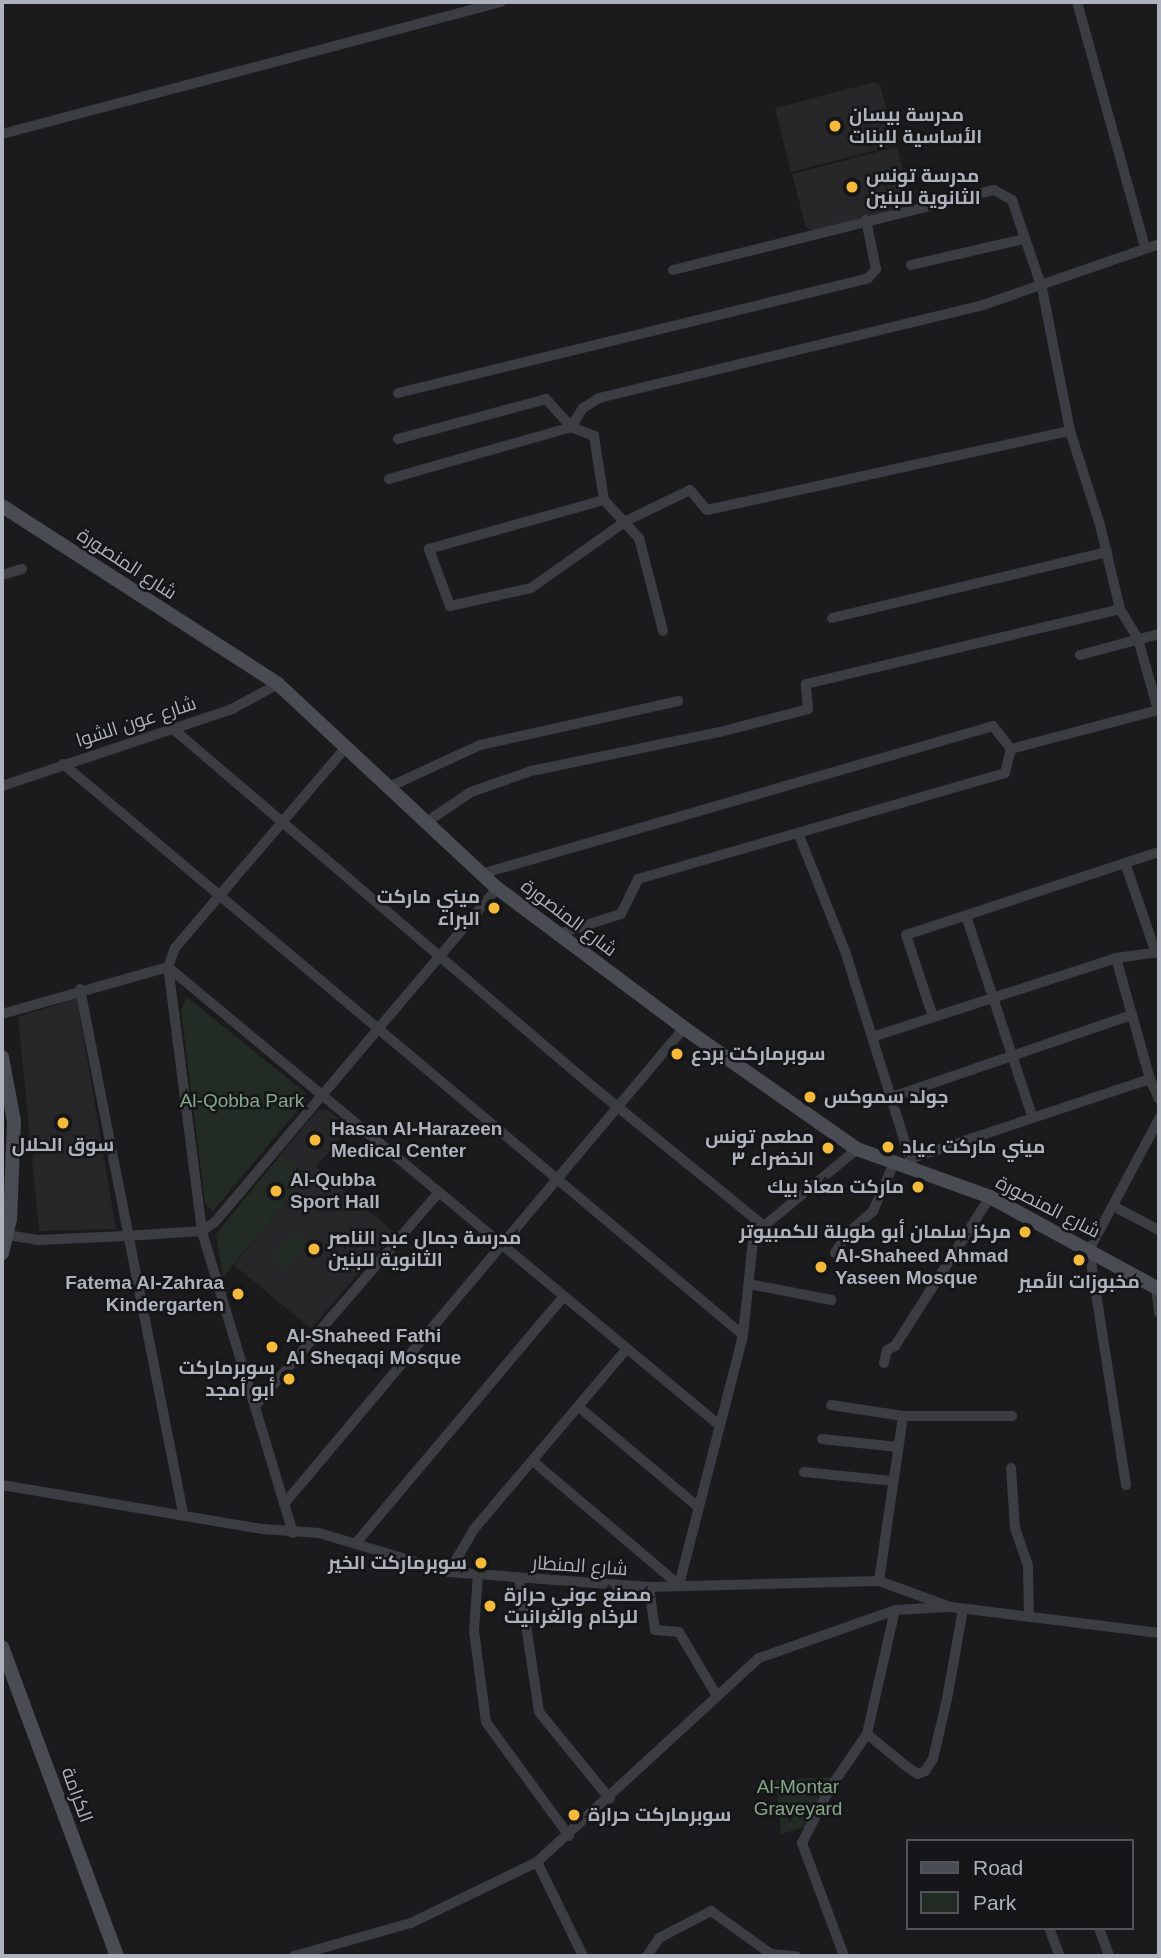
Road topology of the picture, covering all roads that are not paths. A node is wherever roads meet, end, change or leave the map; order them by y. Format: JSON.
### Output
{"nodes":[{"id":1,"x":500,"y":2,"type":"edge"},
{"id":2,"x":1077,"y":2,"type":"edge"},
{"id":3,"x":2,"y":134,"type":"edge"},
{"id":4,"x":866,"y":220,"type":"junction"},
{"id":5,"x":1024,"y":239,"type":"junction"},
{"id":6,"x":1159,"y":244,"type":"edge"},
{"id":7,"x":1145,"y":248,"type":"junction"},
{"id":8,"x":911,"y":265,"type":"dead end"},
{"id":9,"x":673,"y":270,"type":"dead end"},
{"id":10,"x":1042,"y":288,"type":"junction"},
{"id":11,"x":398,"y":393,"type":"dead end"},
{"id":12,"x":572,"y":426,"type":"junction"},
{"id":13,"x":1070,"y":431,"type":"junction"},
{"id":14,"x":398,"y":439,"type":"dead end"},
{"id":15,"x":389,"y":478,"type":"dead end"},
{"id":16,"x":604,"y":500,"type":"junction"},
{"id":17,"x":2,"y":506,"type":"edge"},
{"id":18,"x":626,"y":521,"type":"junction"},
{"id":19,"x":1107,"y":552,"type":"junction"},
{"id":20,"x":22,"y":569,"type":"dead end"},
{"id":21,"x":2,"y":575,"type":"edge"},
{"id":22,"x":1120,"y":609,"type":"junction"},
{"id":23,"x":832,"y":618,"type":"dead end"},
{"id":24,"x":663,"y":631,"type":"dead end"},
{"id":25,"x":1159,"y":634,"type":"edge"},
{"id":26,"x":1138,"y":639,"type":"junction"},
{"id":27,"x":1080,"y":655,"type":"dead end"},
{"id":28,"x":278,"y":684,"type":"junction"},
{"id":29,"x":678,"y":701,"type":"dead end"},
{"id":30,"x":1159,"y":710,"type":"edge"},
{"id":31,"x":172,"y":728,"type":"junction"},
{"id":32,"x":345,"y":748,"type":"junction"},
{"id":33,"x":1011,"y":749,"type":"junction"},
{"id":34,"x":63,"y":765,"type":"junction"},
{"id":35,"x":2,"y":786,"type":"edge"},
{"id":36,"x":391,"y":786,"type":"junction"},
{"id":37,"x":284,"y":822,"type":"junction"},
{"id":38,"x":425,"y":823,"type":"junction"},
{"id":39,"x":799,"y":835,"type":"junction"},
{"id":40,"x":1159,"y":852,"type":"edge"},
{"id":41,"x":1125,"y":863,"type":"junction"},
{"id":42,"x":481,"y":874,"type":"junction"},
{"id":43,"x":497,"y":888,"type":"junction"},
{"id":44,"x":219,"y":897,"type":"junction"},
{"id":45,"x":966,"y":916,"type":"junction"},
{"id":46,"x":558,"y":934,"type":"junction"},
{"id":47,"x":1158,"y":952,"type":"edge"},
{"id":48,"x":441,"y":956,"type":"junction"},
{"id":49,"x":1116,"y":958,"type":"junction"},
{"id":50,"x":168,"y":967,"type":"junction"},
{"id":51,"x":80,"y":989,"type":"junction"},
{"id":52,"x":994,"y":999,"type":"junction"},
{"id":53,"x":2,"y":1014,"type":"edge"},
{"id":54,"x":1132,"y":1016,"type":"junction"},
{"id":55,"x":933,"y":1017,"type":"junction"},
{"id":56,"x":684,"y":1028,"type":"junction"},
{"id":57,"x":377,"y":1030,"type":"junction"},
{"id":58,"x":872,"y":1037,"type":"junction"},
{"id":59,"x":1012,"y":1057,"type":"junction"},
{"id":60,"x":2,"y":1058,"type":"edge"},
{"id":61,"x":1150,"y":1079,"type":"junction"},
{"id":62,"x":324,"y":1093,"type":"junction"},
{"id":63,"x":892,"y":1097,"type":"junction"},
{"id":64,"x":1159,"y":1099,"type":"edge"},
{"id":65,"x":618,"y":1107,"type":"junction"},
{"id":66,"x":1032,"y":1115,"type":"junction"},
{"id":67,"x":1159,"y":1119,"type":"edge"},
{"id":68,"x":857,"y":1149,"type":"junction"},
{"id":69,"x":894,"y":1163,"type":"junction"},
{"id":70,"x":912,"y":1164,"type":"junction"},
{"id":71,"x":555,"y":1181,"type":"junction"},
{"id":72,"x":438,"y":1193,"type":"junction"},
{"id":73,"x":990,"y":1197,"type":"junction"},
{"id":74,"x":1113,"y":1206,"type":"junction"},
{"id":75,"x":764,"y":1226,"type":"junction"},
{"id":76,"x":1159,"y":1230,"type":"edge"},
{"id":77,"x":202,"y":1231,"type":"junction"},
{"id":78,"x":7,"y":1235,"type":"junction"},
{"id":79,"x":126,"y":1236,"type":"junction"},
{"id":80,"x":500,"y":1244,"type":"junction"},
{"id":81,"x":1089,"y":1250,"type":"junction"},
{"id":82,"x":2,"y":1253,"type":"edge"},
{"id":83,"x":835,"y":1253,"type":"dead end"},
{"id":84,"x":749,"y":1284,"type":"junction"},
{"id":85,"x":1158,"y":1288,"type":"edge"},
{"id":86,"x":563,"y":1297,"type":"junction"},
{"id":87,"x":831,"y":1300,"type":"dead end"},
{"id":88,"x":1159,"y":1313,"type":"edge"},
{"id":89,"x":743,"y":1335,"type":"junction"},
{"id":90,"x":626,"y":1350,"type":"junction"},
{"id":91,"x":884,"y":1363,"type":"dead end"},
{"id":92,"x":831,"y":1405,"type":"dead end"},
{"id":93,"x":255,"y":1406,"type":"junction"},
{"id":94,"x":579,"y":1407,"type":"junction"},
{"id":95,"x":903,"y":1416,"type":"junction"},
{"id":96,"x":1012,"y":1416,"type":"dead end"},
{"id":97,"x":719,"y":1425,"type":"junction"},
{"id":98,"x":822,"y":1439,"type":"dead end"},
{"id":99,"x":898,"y":1447,"type":"junction"},
{"id":100,"x":534,"y":1462,"type":"junction"},
{"id":101,"x":1011,"y":1468,"type":"dead end"},
{"id":102,"x":804,"y":1472,"type":"dead end"},
{"id":103,"x":892,"y":1481,"type":"junction"},
{"id":104,"x":2,"y":1485,"type":"edge"},
{"id":105,"x":1126,"y":1485,"type":"dead end"},
{"id":106,"x":284,"y":1504,"type":"junction"},
{"id":107,"x":697,"y":1506,"type":"junction"},
{"id":108,"x":183,"y":1513,"type":"junction"},
{"id":109,"x":293,"y":1533,"type":"junction"},
{"id":110,"x":356,"y":1543,"type":"junction"},
{"id":111,"x":449,"y":1572,"type":"junction"},
{"id":112,"x":478,"y":1575,"type":"junction"},
{"id":113,"x":519,"y":1579,"type":"junction"},
{"id":114,"x":878,"y":1581,"type":"junction"},
{"id":115,"x":679,"y":1585,"type":"junction"},
{"id":116,"x":649,"y":1587,"type":"junction"},
{"id":117,"x":951,"y":1607,"type":"junction"},
{"id":118,"x":963,"y":1609,"type":"junction"},
{"id":119,"x":895,"y":1610,"type":"junction"},
{"id":120,"x":1029,"y":1617,"type":"junction"},
{"id":121,"x":1159,"y":1633,"type":"edge"},
{"id":122,"x":2,"y":1647,"type":"edge"},
{"id":123,"x":717,"y":1696,"type":"junction"},
{"id":124,"x":867,"y":1734,"type":"junction"},
{"id":125,"x":610,"y":1798,"type":"junction"},
{"id":126,"x":569,"y":1836,"type":"junction"},
{"id":127,"x":537,"y":1862,"type":"junction"},
{"id":128,"x":1050,"y":1930,"type":"edge"},
{"id":129,"x":1100,"y":1930,"type":"edge"},
{"id":130,"x":117,"y":1956,"type":"edge"},
{"id":131,"x":294,"y":1956,"type":"edge"},
{"id":132,"x":583,"y":1956,"type":"edge"},
{"id":133,"x":647,"y":1956,"type":"edge"},
{"id":134,"x":796,"y":1956,"type":"edge"},
{"id":135,"x":844,"y":1956,"type":"edge"},
{"id":136,"x":1060,"y":1956,"type":"edge"},
{"id":137,"x":1109,"y":1956,"type":"edge"}],
"edges":[{"from":1,"to":3,"type":"street"},
{"from":2,"to":7,"type":"street"},
{"from":4,"to":5,"type":"street"},
{"from":4,"to":9,"type":"street"},
{"from":4,"to":11,"type":"street"},
{"from":5,"to":8,"type":"street"},
{"from":5,"to":10,"type":"street"},
{"from":6,"to":7,"type":"street"},
{"from":7,"to":10,"type":"street"},
{"from":10,"to":12,"type":"street"},
{"from":10,"to":13,"type":"street"},
{"from":12,"to":14,"type":"street"},
{"from":12,"to":15,"type":"street"},
{"from":12,"to":16,"type":"street"},
{"from":13,"to":18,"type":"street"},
{"from":13,"to":19,"type":"street"},
{"from":16,"to":18,"type":"street"},
{"from":16,"to":18,"type":"street"},
{"from":17,"to":28,"type":"main road","name":"شارع المنصورة"},
{"from":18,"to":24,"type":"street"},
{"from":19,"to":22,"type":"street"},
{"from":19,"to":23,"type":"street"},
{"from":20,"to":21,"type":"street"},
{"from":22,"to":26,"type":"street"},
{"from":22,"to":38,"type":"street"},
{"from":25,"to":26,"type":"street"},
{"from":26,"to":27,"type":"street"},
{"from":26,"to":30,"type":"street"},
{"from":28,"to":31,"type":"street","name":"شارع عون الشوا"},
{"from":28,"to":32,"type":"main road","name":"شارع المنصورة"},
{"from":29,"to":36,"type":"street"},
{"from":30,"to":33,"type":"street"},
{"from":31,"to":34,"type":"street","name":"شارع عون الشوا"},
{"from":31,"to":37,"type":"street"},
{"from":32,"to":36,"type":"main road","name":"شارع المنصورة"},
{"from":32,"to":37,"type":"street"},
{"from":33,"to":39,"type":"street"},
{"from":33,"to":42,"type":"street"},
{"from":34,"to":35,"type":"street","name":"شارع عون الشوا"},
{"from":34,"to":44,"type":"street"},
{"from":36,"to":38,"type":"main road","name":"شارع المنصورة"},
{"from":37,"to":44,"type":"street"},
{"from":37,"to":48,"type":"street"},
{"from":38,"to":42,"type":"main road","name":"شارع المنصورة"},
{"from":39,"to":46,"type":"street"},
{"from":39,"to":58,"type":"street"},
{"from":40,"to":41,"type":"street"},
{"from":41,"to":45,"type":"street"},
{"from":41,"to":47,"type":"street"},
{"from":42,"to":43,"type":"main road","name":"شارع المنصورة"},
{"from":43,"to":46,"type":"main road","name":"شارع المنصورة"},
{"from":43,"to":48,"type":"street"},
{"from":44,"to":50,"type":"street"},
{"from":44,"to":57,"type":"street"},
{"from":45,"to":52,"type":"street"},
{"from":45,"to":55,"type":"street"},
{"from":46,"to":56,"type":"main road","name":"شارع المنصورة"},
{"from":47,"to":49,"type":"street"},
{"from":48,"to":57,"type":"street"},
{"from":48,"to":65,"type":"street"},
{"from":49,"to":52,"type":"street"},
{"from":49,"to":54,"type":"street"},
{"from":50,"to":51,"type":"street"},
{"from":50,"to":62,"type":"street"},
{"from":50,"to":77,"type":"street"},
{"from":51,"to":53,"type":"street"},
{"from":51,"to":79,"type":"street"},
{"from":52,"to":55,"type":"street"},
{"from":52,"to":59,"type":"street"},
{"from":54,"to":59,"type":"street"},
{"from":54,"to":61,"type":"street"},
{"from":55,"to":58,"type":"street"},
{"from":56,"to":65,"type":"street"},
{"from":56,"to":68,"type":"main road","name":"شارع المنصورة"},
{"from":57,"to":62,"type":"street"},
{"from":57,"to":71,"type":"street"},
{"from":58,"to":63,"type":"street"},
{"from":59,"to":63,"type":"street"},
{"from":59,"to":66,"type":"street"},
{"from":60,"to":78,"type":"main road"},
{"from":61,"to":64,"type":"street"},
{"from":61,"to":66,"type":"street"},
{"from":62,"to":72,"type":"street"},
{"from":62,"to":77,"type":"street"},
{"from":63,"to":70,"type":"street"},
{"from":65,"to":71,"type":"street"},
{"from":65,"to":75,"type":"street"},
{"from":66,"to":70,"type":"street"},
{"from":67,"to":74,"type":"street"},
{"from":68,"to":69,"type":"main road","name":"شارع المنصورة"},
{"from":68,"to":75,"type":"street"},
{"from":69,"to":70,"type":"main road","name":"شارع المنصورة"},
{"from":69,"to":83,"type":"street"},
{"from":70,"to":73,"type":"main road","name":"شارع المنصورة"},
{"from":71,"to":80,"type":"street"},
{"from":71,"to":89,"type":"street"},
{"from":72,"to":80,"type":"street"},
{"from":72,"to":93,"type":"street"},
{"from":73,"to":81,"type":"main road","name":"شارع المنصورة"},
{"from":73,"to":91,"type":"street"},
{"from":74,"to":76,"type":"street"},
{"from":74,"to":81,"type":"street"},
{"from":75,"to":84,"type":"street"},
{"from":77,"to":79,"type":"street"},
{"from":77,"to":93,"type":"street"},
{"from":78,"to":79,"type":"street"},
{"from":78,"to":82,"type":"main road"},
{"from":79,"to":108,"type":"street"},
{"from":80,"to":86,"type":"street"},
{"from":80,"to":106,"type":"street"},
{"from":81,"to":85,"type":"main road","name":"شارع المنصورة"},
{"from":81,"to":105,"type":"street"},
{"from":84,"to":87,"type":"street"},
{"from":84,"to":89,"type":"street"},
{"from":85,"to":88,"type":"street"},
{"from":86,"to":90,"type":"street"},
{"from":86,"to":110,"type":"street"},
{"from":89,"to":97,"type":"street"},
{"from":90,"to":94,"type":"street"},
{"from":90,"to":97,"type":"street"},
{"from":92,"to":95,"type":"street"},
{"from":93,"to":106,"type":"street"},
{"from":94,"to":100,"type":"street"},
{"from":94,"to":107,"type":"street"},
{"from":95,"to":96,"type":"street"},
{"from":95,"to":99,"type":"street"},
{"from":97,"to":107,"type":"street"},
{"from":98,"to":99,"type":"street"},
{"from":99,"to":103,"type":"street"},
{"from":100,"to":111,"type":"street"},
{"from":100,"to":115,"type":"street"},
{"from":101,"to":120,"type":"street"},
{"from":102,"to":103,"type":"street"},
{"from":103,"to":114,"type":"street"},
{"from":104,"to":108,"type":"street","name":"شارع المنطار"},
{"from":106,"to":109,"type":"street"},
{"from":107,"to":115,"type":"street"},
{"from":108,"to":109,"type":"street","name":"شارع المنطار"},
{"from":109,"to":110,"type":"street","name":"شارع المنطار"},
{"from":110,"to":111,"type":"street","name":"شارع المنطار"},
{"from":111,"to":112,"type":"street","name":"شارع المنطار"},
{"from":112,"to":113,"type":"street","name":"شارع المنطار"},
{"from":112,"to":126,"type":"street"},
{"from":113,"to":116,"type":"street","name":"شارع المنطار"},
{"from":113,"to":125,"type":"street"},
{"from":114,"to":115,"type":"street","name":"شارع المنطار"},
{"from":114,"to":117,"type":"street","name":"شارع المنطار"},
{"from":115,"to":116,"type":"street","name":"شارع المنطار"},
{"from":116,"to":123,"type":"street"},
{"from":117,"to":118,"type":"street","name":"شارع المنطار"},
{"from":117,"to":119,"type":"street"},
{"from":118,"to":120,"type":"street","name":"شارع المنطار"},
{"from":118,"to":124,"type":"street"},
{"from":119,"to":123,"type":"street"},
{"from":119,"to":124,"type":"street"},
{"from":120,"to":121,"type":"street","name":"شارع المنطار"},
{"from":122,"to":130,"type":"main road","name":"الكرامة"},
{"from":123,"to":125,"type":"street"},
{"from":124,"to":135,"type":"street"},
{"from":125,"to":126,"type":"street"},
{"from":126,"to":127,"type":"street"},
{"from":127,"to":131,"type":"street"},
{"from":127,"to":132,"type":"street"},
{"from":128,"to":136,"type":"street"},
{"from":129,"to":137,"type":"street"},
{"from":133,"to":134,"type":"street"}]}
